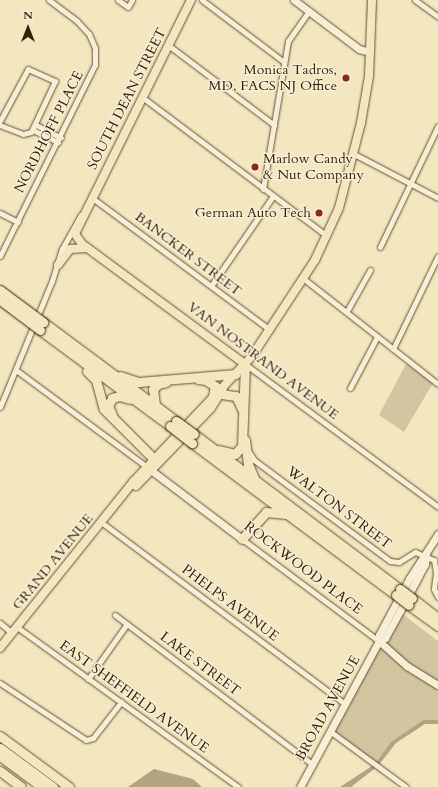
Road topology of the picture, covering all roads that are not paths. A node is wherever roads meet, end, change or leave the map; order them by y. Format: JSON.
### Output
{"nodes":[{"id":1,"x":49,"y":0,"type":"edge"},
{"id":2,"x":118,"y":0,"type":"edge"},
{"id":3,"x":132,"y":0,"type":"edge"},
{"id":4,"x":191,"y":0,"type":"edge"},
{"id":5,"x":202,"y":0,"type":"edge"},
{"id":6,"x":294,"y":0,"type":"edge"},
{"id":7,"x":372,"y":0,"type":"edge"},
{"id":8,"x":415,"y":0,"type":"edge"},
{"id":9,"x":309,"y":11,"type":"junction"},
{"id":10,"x":438,"y":17,"type":"edge"},
{"id":11,"x":168,"y":45,"type":"junction"},
{"id":12,"x":370,"y":52,"type":"junction"},
{"id":13,"x":284,"y":62,"type":"junction"},
{"id":14,"x":142,"y":97,"type":"junction"},
{"id":15,"x":0,"y":121,"type":"edge"},
{"id":16,"x":0,"y":125,"type":"edge"},
{"id":17,"x":274,"y":125,"type":"junction"},
{"id":18,"x":438,"y":126,"type":"edge"},
{"id":19,"x":35,"y":127,"type":"junction"},
{"id":20,"x":59,"y":140,"type":"junction"},
{"id":21,"x":354,"y":154,"type":"junction"},
{"id":22,"x":411,"y":182,"type":"junction"},
{"id":23,"x":263,"y":189,"type":"junction"},
{"id":24,"x":273,"y":196,"type":"junction"},
{"id":25,"x":91,"y":197,"type":"junction"},
{"id":26,"x":438,"y":198,"type":"edge"},
{"id":27,"x":86,"y":209,"type":"junction"},
{"id":28,"x":0,"y":213,"type":"edge"},
{"id":29,"x":18,"y":222,"type":"junction"},
{"id":30,"x":75,"y":234,"type":"joint"},
{"id":31,"x":328,"y":236,"type":"junction"},
{"id":32,"x":380,"y":247,"type":"dead end"},
{"id":33,"x":87,"y":248,"type":"junction"},
{"id":34,"x":0,"y":256,"type":"edge"},
{"id":35,"x":438,"y":256,"type":"edge"},
{"id":36,"x":58,"y":265,"type":"junction"},
{"id":37,"x":370,"y":270,"type":"dead end"},
{"id":38,"x":304,"y":279,"type":"junction"},
{"id":39,"x":211,"y":286,"type":"junction"},
{"id":40,"x":0,"y":290,"type":"edge"},
{"id":41,"x":0,"y":300,"type":"edge"},
{"id":42,"x":347,"y":311,"type":"junction"},
{"id":43,"x":42,"y":326,"type":"junction"},
{"id":44,"x":270,"y":330,"type":"junction"},
{"id":45,"x":377,"y":338,"type":"junction"},
{"id":46,"x":393,"y":349,"type":"junction"},
{"id":47,"x":68,"y":350,"type":"junction"},
{"id":48,"x":245,"y":364,"type":"junction"},
{"id":49,"x":16,"y":370,"type":"junction"},
{"id":50,"x":110,"y":372,"type":"junction"},
{"id":51,"x":236,"y":374,"type":"junction"},
{"id":52,"x":194,"y":379,"type":"junction"},
{"id":53,"x":173,"y":380,"type":"junction"},
{"id":54,"x":438,"y":384,"type":"edge"},
{"id":55,"x":350,"y":388,"type":"dead end"},
{"id":56,"x":219,"y":393,"type":"junction"},
{"id":57,"x":135,"y":401,"type":"junction"},
{"id":58,"x":155,"y":405,"type":"junction"},
{"id":59,"x":0,"y":407,"type":"edge"},
{"id":60,"x":242,"y":410,"type":"junction"},
{"id":61,"x":114,"y":418,"type":"junction"},
{"id":62,"x":173,"y":424,"type":"junction"},
{"id":63,"x":243,"y":435,"type":"junction"},
{"id":64,"x":193,"y":439,"type":"junction"},
{"id":65,"x":246,"y":446,"type":"junction"},
{"id":66,"x":211,"y":447,"type":"junction"},
{"id":67,"x":154,"y":459,"type":"junction"},
{"id":68,"x":149,"y":469,"type":"junction"},
{"id":69,"x":256,"y":480,"type":"junction"},
{"id":70,"x":260,"y":493,"type":"junction"},
{"id":71,"x":438,"y":507,"type":"edge"},
{"id":72,"x":290,"y":516,"type":"junction"},
{"id":73,"x":258,"y":519,"type":"junction"},
{"id":74,"x":102,"y":522,"type":"junction"},
{"id":75,"x":438,"y":534,"type":"edge"},
{"id":76,"x":242,"y":539,"type":"junction"},
{"id":77,"x":426,"y":556,"type":"junction"},
{"id":78,"x":398,"y":592,"type":"junction"},
{"id":79,"x":438,"y":597,"type":"edge"},
{"id":80,"x":411,"y":602,"type":"junction"},
{"id":81,"x":115,"y":615,"type":"dead end"},
{"id":82,"x":438,"y":618,"type":"edge"},
{"id":83,"x":0,"y":624,"type":"edge"},
{"id":84,"x":127,"y":624,"type":"junction"},
{"id":85,"x":438,"y":626,"type":"edge"},
{"id":86,"x":15,"y":630,"type":"junction"},
{"id":87,"x":379,"y":641,"type":"junction"},
{"id":88,"x":0,"y":648,"type":"edge"},
{"id":89,"x":88,"y":679,"type":"junction"},
{"id":90,"x":0,"y":683,"type":"edge"},
{"id":91,"x":438,"y":685,"type":"edge"},
{"id":92,"x":121,"y":702,"type":"junction"},
{"id":93,"x":345,"y":704,"type":"junction"},
{"id":94,"x":331,"y":732,"type":"junction"},
{"id":95,"x":0,"y":736,"type":"edge"},
{"id":96,"x":0,"y":748,"type":"edge"},
{"id":97,"x":0,"y":756,"type":"edge"},
{"id":98,"x":312,"y":764,"type":"junction"},
{"id":99,"x":0,"y":771,"type":"edge"},
{"id":100,"x":59,"y":779,"type":"junction"},
{"id":101,"x":21,"y":787,"type":"edge"},
{"id":102,"x":42,"y":787,"type":"edge"},
{"id":103,"x":52,"y":787,"type":"edge"},
{"id":104,"x":69,"y":787,"type":"edge"},
{"id":105,"x":74,"y":787,"type":"edge"},
{"id":106,"x":238,"y":787,"type":"edge"},
{"id":107,"x":300,"y":787,"type":"edge"},
{"id":108,"x":406,"y":787,"type":"edge"}],
"edges":[{"from":1,"to":20,"type":"street","name":"NORDHOFF PLACE"},
{"from":2,"to":3,"type":"street"},
{"from":4,"to":11,"type":"main road","name":"SOUTH DEAN STREET"},
{"from":5,"to":13,"type":"street"},
{"from":6,"to":9,"type":"street"},
{"from":7,"to":12,"type":"main road","name":"GRAND AVENUE"},
{"from":8,"to":10,"type":"street"},
{"from":9,"to":12,"type":"street"},
{"from":9,"to":13,"type":"street"},
{"from":11,"to":14,"type":"main road","name":"SOUTH DEAN STREET"},
{"from":11,"to":17,"type":"street"},
{"from":12,"to":21,"type":"main road","name":"GRAND AVENUE"},
{"from":13,"to":17,"type":"street"},
{"from":14,"to":23,"type":"street"},
{"from":14,"to":25,"type":"main road","name":"SOUTH DEAN STREET"},
{"from":15,"to":19,"type":"street"},
{"from":16,"to":19,"type":"street"},
{"from":17,"to":23,"type":"street"},
{"from":18,"to":22,"type":"street"},
{"from":19,"to":20,"type":"street"},
{"from":20,"to":29,"type":"street","name":"NORDHOFF PLACE"},
{"from":21,"to":22,"type":"street"},
{"from":21,"to":31,"type":"main road","name":"GRAND AVENUE"},
{"from":22,"to":26,"type":"street"},
{"from":22,"to":32,"type":"street"},
{"from":23,"to":24,"type":"street"},
{"from":24,"to":31,"type":"street"},
{"from":24,"to":39,"type":"street"},
{"from":25,"to":27,"type":"main road","name":"SOUTH DEAN STREET"},
{"from":25,"to":39,"type":"street","name":"BANCKER STREET"},
{"from":27,"to":30,"type":"main road","name":"SOUTH DEAN STREET"},
{"from":27,"to":36,"type":"street","name":"SOUTH DEAN STREET"},
{"from":28,"to":29,"type":"street"},
{"from":29,"to":34,"type":"street","name":"NORDHOFF PLACE"},
{"from":30,"to":33,"type":"main road","name":"VAN NOSTRAND AVENUE"},
{"from":31,"to":38,"type":"main road","name":"GRAND AVENUE"},
{"from":33,"to":36,"type":"main road"},
{"from":33,"to":48,"type":"main road","name":"VAN NOSTRAND AVENUE"},
{"from":35,"to":46,"type":"street"},
{"from":36,"to":49,"type":"street","name":"SOUTH DEAN STREET"},
{"from":37,"to":42,"type":"street"},
{"from":38,"to":42,"type":"street"},
{"from":38,"to":44,"type":"main road","name":"GRAND AVENUE"},
{"from":39,"to":44,"type":"street","name":"BANCKER STREET"},
{"from":40,"to":43,"type":"highway","bridge":true},
{"from":41,"to":43,"type":"highway","bridge":true},
{"from":42,"to":45,"type":"street"},
{"from":43,"to":47,"type":"highway"},
{"from":43,"to":50,"type":"highway"},
{"from":44,"to":48,"type":"main road","name":"GRAND AVENUE"},
{"from":45,"to":46,"type":"street"},
{"from":45,"to":55,"type":"street"},
{"from":46,"to":54,"type":"street"},
{"from":47,"to":57,"type":"highway"},
{"from":47,"to":61,"type":"highway"},
{"from":48,"to":51,"type":"main road","name":"GRAND AVENUE"},
{"from":48,"to":60,"type":"highway"},
{"from":48,"to":71,"type":"street","name":"VAN NOSTRAND AVENUE"},
{"from":49,"to":59,"type":"street","name":"SOUTH DEAN STREET"},
{"from":49,"to":68,"type":"street","name":"ROCKWOOD PLACE"},
{"from":50,"to":53,"type":"highway"},
{"from":50,"to":58,"type":"highway"},
{"from":51,"to":52,"type":"highway"},
{"from":51,"to":56,"type":"main road","name":"GRAND AVENUE"},
{"from":52,"to":53,"type":"highway"},
{"from":52,"to":56,"type":"highway"},
{"from":53,"to":58,"type":"highway"},
{"from":56,"to":60,"type":"highway"},
{"from":56,"to":67,"type":"main road","name":"GRAND AVENUE"},
{"from":56,"to":68,"type":"main road","name":"GRAND AVENUE"},
{"from":57,"to":61,"type":"highway"},
{"from":57,"to":62,"type":"highway"},
{"from":58,"to":62,"type":"highway"},
{"from":60,"to":63,"type":"highway"},
{"from":61,"to":67,"type":"highway"},
{"from":62,"to":64,"type":"highway","bridge":true},
{"from":63,"to":65,"type":"highway"},
{"from":63,"to":66,"type":"highway"},
{"from":64,"to":66,"type":"highway"},
{"from":64,"to":70,"type":"highway"},
{"from":65,"to":69,"type":"highway"},
{"from":65,"to":77,"type":"street","name":"WALTON STREET"},
{"from":66,"to":69,"type":"highway"},
{"from":67,"to":68,"type":"main road","name":"GRAND AVENUE"},
{"from":68,"to":74,"type":"main road","name":"GRAND AVENUE"},
{"from":68,"to":76,"type":"street","name":"ROCKWOOD PLACE"},
{"from":69,"to":78,"type":"highway"},
{"from":70,"to":72,"type":"highway"},
{"from":70,"to":73,"type":"highway"},
{"from":72,"to":73,"type":"highway"},
{"from":72,"to":78,"type":"highway"},
{"from":73,"to":76,"type":"highway"},
{"from":74,"to":86,"type":"main road","name":"GRAND AVENUE"},
{"from":74,"to":93,"type":"street","name":"PHELPS AVENUE"},
{"from":75,"to":77,"type":"street","name":"BROAD AVENUE"},
{"from":76,"to":87,"type":"street","name":"ROCKWOOD PLACE"},
{"from":77,"to":79,"type":"street"},
{"from":77,"to":87,"type":"street","name":"BROAD AVENUE"},
{"from":78,"to":80,"type":"highway","bridge":true},
{"from":80,"to":82,"type":"highway"},
{"from":80,"to":85,"type":"highway"},
{"from":81,"to":84,"type":"street","name":"LAKE STREET"},
{"from":83,"to":86,"type":"street","name":"EAST SHEFFIELD AVENUE"},
{"from":84,"to":89,"type":"street"},
{"from":84,"to":98,"type":"street","name":"LAKE STREET"},
{"from":86,"to":88,"type":"main road","name":"GRAND AVENUE"},
{"from":86,"to":89,"type":"street","name":"EAST SHEFFIELD AVENUE"},
{"from":87,"to":91,"type":"street","name":"ROCKWOOD PLACE"},
{"from":87,"to":93,"type":"street","name":"BROAD AVENUE"},
{"from":89,"to":92,"type":"street","name":"EAST SHEFFIELD AVENUE"},
{"from":90,"to":92,"type":"street"},
{"from":92,"to":106,"type":"street","name":"EAST SHEFFIELD AVENUE"},
{"from":93,"to":94,"type":"street","name":"BROAD AVENUE"},
{"from":94,"to":98,"type":"street","name":"BROAD AVENUE"},
{"from":94,"to":108,"type":"street"},
{"from":95,"to":100,"type":"highway"},
{"from":96,"to":103,"type":"highway"},
{"from":97,"to":102,"type":"highway"},
{"from":98,"to":107,"type":"street","name":"BROAD AVENUE"},
{"from":99,"to":101,"type":"highway"},
{"from":100,"to":104,"type":"highway"},
{"from":100,"to":105,"type":"highway"}]}
